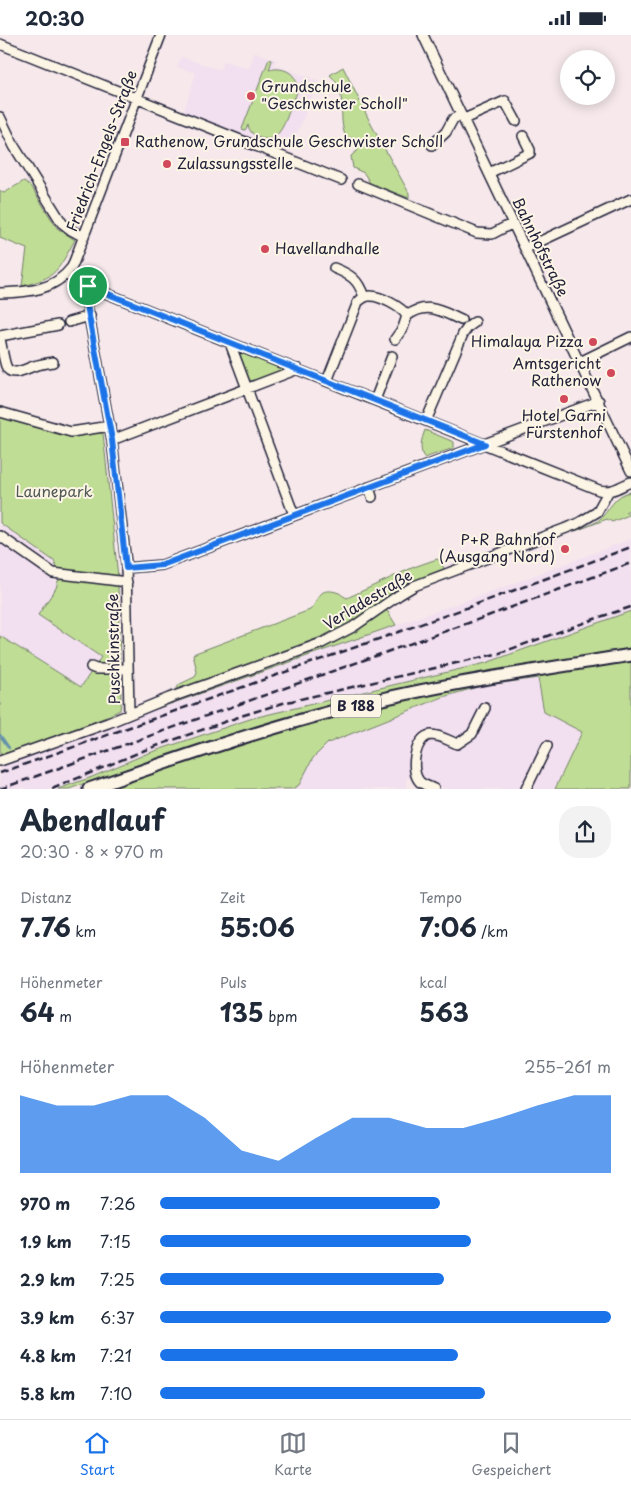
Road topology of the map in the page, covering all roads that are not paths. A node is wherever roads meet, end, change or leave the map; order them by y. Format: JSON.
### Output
{"nodes":[{"id":1,"x":161,"y":35,"type":"edge"},
{"id":2,"x":423,"y":35,"type":"edge"},
{"id":3,"x":0,"y":44,"type":"edge"},
{"id":4,"x":137,"y":99,"type":"junction"},
{"id":5,"x":0,"y":117,"type":"edge"},
{"id":6,"x":462,"y":117,"type":"junction"},
{"id":7,"x":516,"y":121,"type":"dead end"},
{"id":8,"x":523,"y":136,"type":"dead end"},
{"id":9,"x":432,"y":145,"type":"dead end"},
{"id":10,"x":489,"y":173,"type":"junction"},
{"id":11,"x":341,"y":180,"type":"dead end"},
{"id":12,"x":358,"y":184,"type":"dead end"},
{"id":13,"x":631,"y":199,"type":"edge"},
{"id":14,"x":513,"y":223,"type":"junction"},
{"id":15,"x":84,"y":237,"type":"junction"},
{"id":16,"x":526,"y":248,"type":"junction"},
{"id":17,"x":334,"y":268,"type":"dead end"},
{"id":18,"x":66,"y":275,"type":"junction"},
{"id":19,"x":88,"y":286,"type":"junction"},
{"id":20,"x":0,"y":293,"type":"edge"},
{"id":21,"x":364,"y":297,"type":"junction"},
{"id":22,"x":90,"y":316,"type":"junction"},
{"id":23,"x":407,"y":316,"type":"junction"},
{"id":24,"x":461,"y":320,"type":"dead end"},
{"id":25,"x":69,"y":322,"type":"dead end"},
{"id":26,"x":475,"y":322,"type":"dead end"},
{"id":27,"x":58,"y":325,"type":"dead end"},
{"id":28,"x":631,"y":337,"type":"edge"},
{"id":29,"x":0,"y":338,"type":"edge"},
{"id":30,"x":395,"y":339,"type":"dead end"},
{"id":31,"x":230,"y":343,"type":"junction"},
{"id":32,"x":392,"y":356,"type":"dead end"},
{"id":33,"x":53,"y":362,"type":"dead end"},
{"id":34,"x":580,"y":362,"type":"junction"},
{"id":35,"x":298,"y":369,"type":"junction"},
{"id":36,"x":327,"y":381,"type":"junction"},
{"id":37,"x":247,"y":389,"type":"junction"},
{"id":38,"x":375,"y":400,"type":"junction"},
{"id":39,"x":599,"y":401,"type":"junction"},
{"id":40,"x":0,"y":412,"type":"edge"},
{"id":41,"x":426,"y":421,"type":"junction"},
{"id":42,"x":110,"y":426,"type":"junction"},
{"id":43,"x":112,"y":440,"type":"junction"},
{"id":44,"x":485,"y":444,"type":"junction"},
{"id":45,"x":631,"y":471,"type":"edge"},
{"id":46,"x":631,"y":482,"type":"edge"},
{"id":47,"x":369,"y":487,"type":"junction"},
{"id":48,"x":608,"y":492,"type":"junction"},
{"id":49,"x":372,"y":497,"type":"dead end"},
{"id":50,"x":294,"y":515,"type":"junction"},
{"id":51,"x":0,"y":536,"type":"edge"},
{"id":52,"x":126,"y":568,"type":"junction"},
{"id":53,"x":126,"y":582,"type":"junction"},
{"id":54,"x":631,"y":655,"type":"edge"},
{"id":55,"x":91,"y":667,"type":"dead end"},
{"id":56,"x":128,"y":669,"type":"junction"},
{"id":57,"x":485,"y":708,"type":"dead end"},
{"id":58,"x":129,"y":714,"type":"junction"},
{"id":59,"x":547,"y":746,"type":"dead end"},
{"id":60,"x":0,"y":761,"type":"edge"},
{"id":61,"x":89,"y":789,"type":"edge"},
{"id":62,"x":434,"y":789,"type":"edge"},
{"id":63,"x":526,"y":789,"type":"edge"}],
"edges":[{"from":1,"to":4,"type":"street","name":"Friedrich-Engels-Straße"},
{"from":2,"to":6,"type":"street","name":"Bahnhofstraße"},
{"from":3,"to":4,"type":"street"},
{"from":4,"to":11,"type":"street"},
{"from":4,"to":15,"type":"street","name":"Friedrich-Engels-Straße"},
{"from":5,"to":15,"type":"street"},
{"from":6,"to":7,"type":"street"},
{"from":6,"to":9,"type":"street"},
{"from":6,"to":10,"type":"street","name":"Bahnhofstraße"},
{"from":8,"to":10,"type":"street"},
{"from":10,"to":14,"type":"street","name":"Bahnhofstraße"},
{"from":12,"to":14,"type":"street"},
{"from":13,"to":16,"type":"street"},
{"from":14,"to":16,"type":"street","name":"Bahnhofstraße"},
{"from":15,"to":18,"type":"street","name":"Friedrich-Engels-Straße"},
{"from":16,"to":34,"type":"street","name":"Bahnhofstraße"},
{"from":17,"to":21,"type":"street"},
{"from":18,"to":19,"type":"street"},
{"from":18,"to":20,"type":"street"},
{"from":19,"to":22,"type":"street","name":"Puschkinstraße"},
{"from":19,"to":31,"type":"street"},
{"from":21,"to":23,"type":"street"},
{"from":21,"to":36,"type":"street"},
{"from":22,"to":25,"type":"street"},
{"from":22,"to":42,"type":"street","name":"Puschkinstraße"},
{"from":23,"to":24,"type":"street"},
{"from":23,"to":30,"type":"street"},
{"from":26,"to":41,"type":"street"},
{"from":27,"to":29,"type":"street"},
{"from":28,"to":34,"type":"street"},
{"from":29,"to":33,"type":"street"},
{"from":31,"to":35,"type":"street"},
{"from":31,"to":37,"type":"street"},
{"from":32,"to":38,"type":"street"},
{"from":34,"to":39,"type":"street","name":"Bahnhofstraße"},
{"from":35,"to":36,"type":"street"},
{"from":35,"to":37,"type":"street"},
{"from":36,"to":38,"type":"street"},
{"from":37,"to":43,"type":"street"},
{"from":37,"to":50,"type":"street"},
{"from":38,"to":41,"type":"street"},
{"from":39,"to":44,"type":"street"},
{"from":39,"to":45,"type":"street","name":"Bahnhofstraße"},
{"from":40,"to":42,"type":"street"},
{"from":41,"to":44,"type":"street"},
{"from":42,"to":43,"type":"street","name":"Puschkinstraße"},
{"from":43,"to":52,"type":"street","name":"Puschkinstraße"},
{"from":44,"to":47,"type":"street"},
{"from":44,"to":48,"type":"street"},
{"from":46,"to":48,"type":"street"},
{"from":47,"to":49,"type":"street"},
{"from":47,"to":50,"type":"street"},
{"from":48,"to":58,"type":"street","name":"Verladestraße"},
{"from":50,"to":52,"type":"street"},
{"from":51,"to":53,"type":"street"},
{"from":52,"to":53,"type":"street","name":"Puschkinstraße"},
{"from":53,"to":56,"type":"street","name":"Puschkinstraße"},
{"from":54,"to":61,"type":"main road","number":"B 188"},
{"from":55,"to":56,"type":"street"},
{"from":56,"to":58,"type":"street","name":"Puschkinstraße"},
{"from":57,"to":62,"type":"street"},
{"from":58,"to":60,"type":"street","name":"Verladestraße"},
{"from":59,"to":63,"type":"street"}]}
